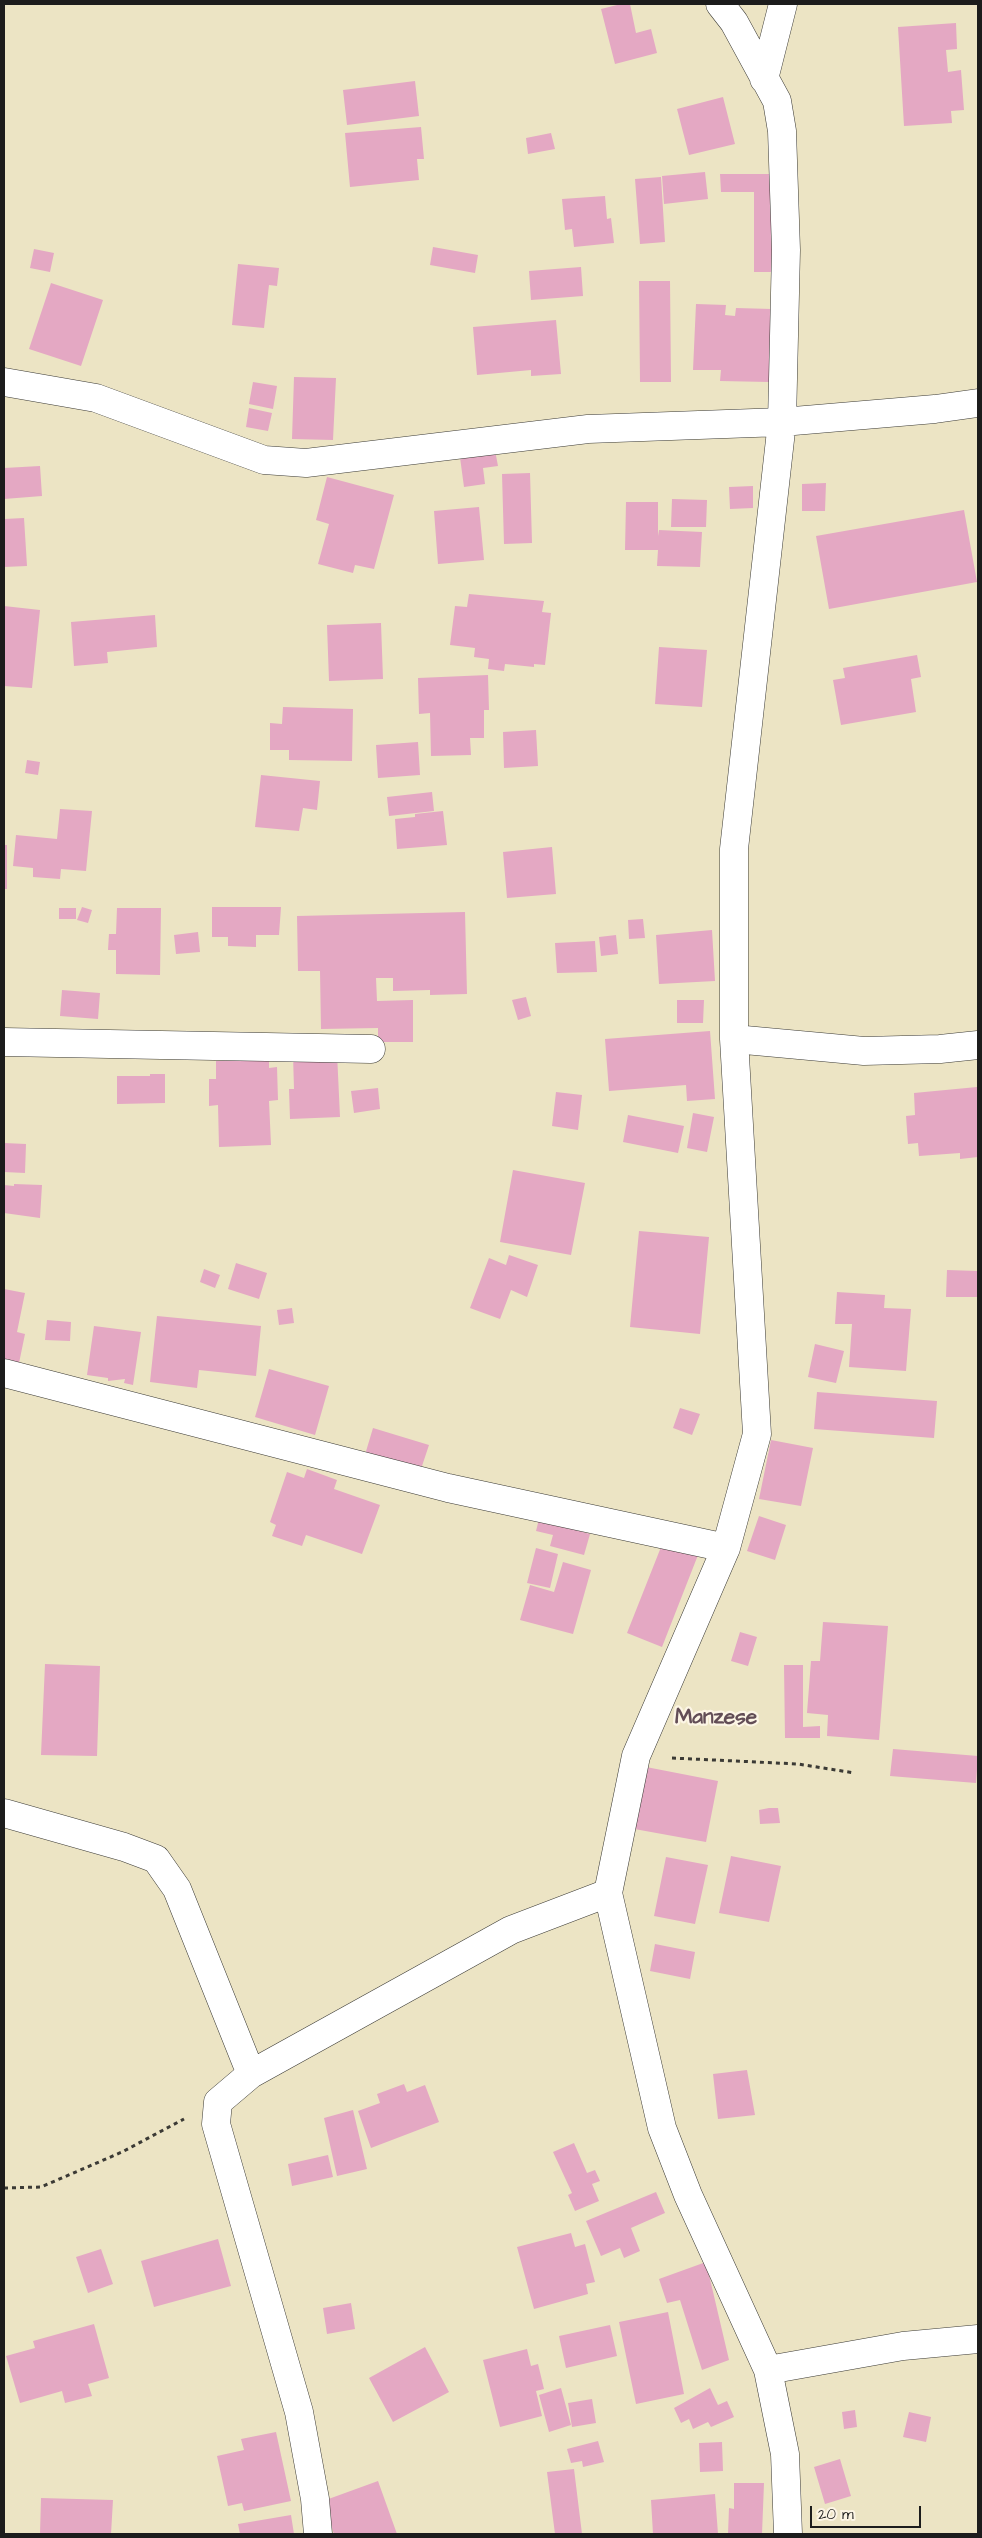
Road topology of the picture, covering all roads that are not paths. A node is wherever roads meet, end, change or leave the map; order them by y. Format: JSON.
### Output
{"nodes":[{"id":1,"x":720,"y":4,"type":"edge"},
{"id":2,"x":782,"y":4,"type":"edge"},
{"id":3,"x":764,"y":79,"type":"junction"},
{"id":4,"x":4,"y":382,"type":"edge"},
{"id":5,"x":978,"y":403,"type":"edge"},
{"id":6,"x":782,"y":422,"type":"junction"},
{"id":7,"x":734,"y":1039,"type":"junction"},
{"id":8,"x":4,"y":1042,"type":"edge"},
{"id":9,"x":978,"y":1045,"type":"edge"},
{"id":10,"x":371,"y":1049,"type":"dead end"},
{"id":11,"x":4,"y":1373,"type":"edge"},
{"id":12,"x":726,"y":1548,"type":"junction"},
{"id":13,"x":4,"y":1813,"type":"edge"},
{"id":14,"x":608,"y":1893,"type":"junction"},
{"id":15,"x":250,"y":2074,"type":"junction"},
{"id":16,"x":978,"y":2339,"type":"edge"},
{"id":17,"x":768,"y":2370,"type":"junction"},
{"id":18,"x":318,"y":2534,"type":"edge"},
{"id":19,"x":788,"y":2534,"type":"edge"}],
"edges":[{"from":1,"to":3,"type":"street"},
{"from":2,"to":3,"type":"street"},
{"from":3,"to":6,"type":"street"},
{"from":4,"to":6,"type":"street"},
{"from":5,"to":6,"type":"street"},
{"from":6,"to":7,"type":"street"},
{"from":7,"to":9,"type":"street"},
{"from":7,"to":12,"type":"street"},
{"from":8,"to":10,"type":"street"},
{"from":11,"to":12,"type":"street"},
{"from":12,"to":14,"type":"street"},
{"from":13,"to":15,"type":"street"},
{"from":14,"to":15,"type":"street"},
{"from":14,"to":17,"type":"street"},
{"from":15,"to":18,"type":"street"},
{"from":16,"to":17,"type":"street"},
{"from":17,"to":19,"type":"street"}]}
